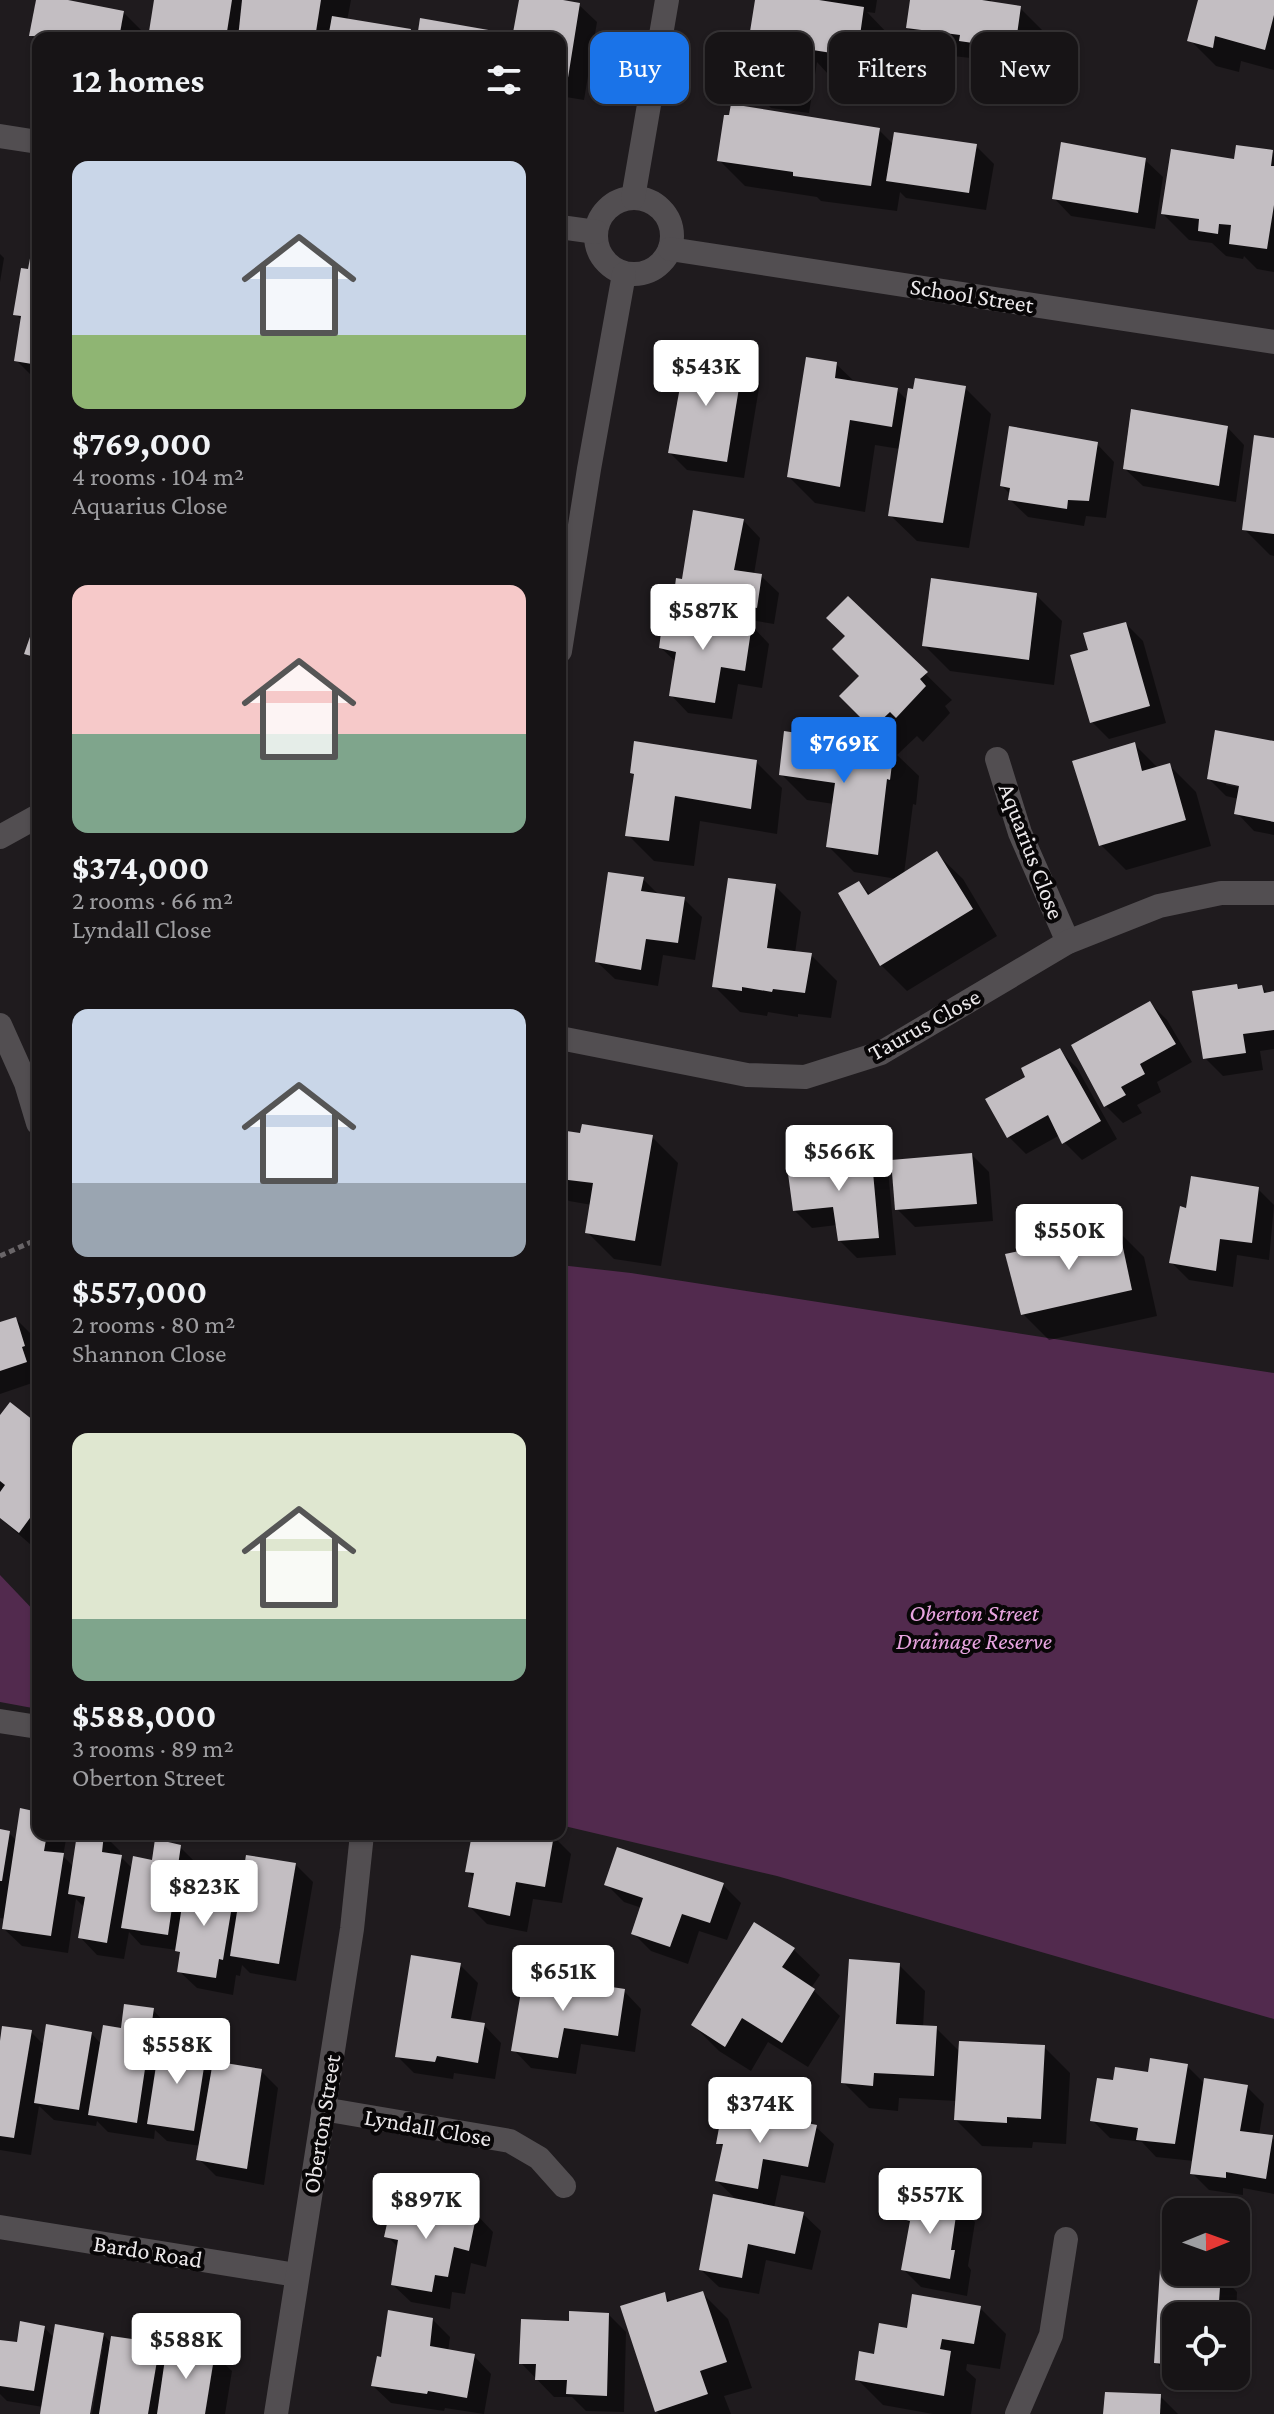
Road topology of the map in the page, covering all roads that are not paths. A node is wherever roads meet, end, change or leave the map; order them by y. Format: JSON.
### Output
{"nodes":[{"id":1,"x":667,"y":0,"type":"edge"},
{"id":2,"x":0,"y":136,"type":"edge"},
{"id":3,"x":32,"y":141,"type":"edge"},
{"id":4,"x":633,"y":198,"type":"junction"},
{"id":5,"x":566,"y":228,"type":"edge"},
{"id":6,"x":596,"y":232,"type":"junction"},
{"id":7,"x":670,"y":249,"type":"junction"},
{"id":8,"x":624,"y":274,"type":"junction"},
{"id":9,"x":1274,"y":342,"type":"edge"},
{"id":10,"x":566,"y":613,"type":"edge"},
{"id":11,"x":997,"y":759,"type":"dead end"},
{"id":12,"x":32,"y":819,"type":"edge"},
{"id":13,"x":0,"y":837,"type":"edge"},
{"id":14,"x":1274,"y":893,"type":"edge"},
{"id":15,"x":1068,"y":942,"type":"junction"},
{"id":16,"x":0,"y":1025,"type":"edge"},
{"id":17,"x":566,"y":1039,"type":"edge"},
{"id":18,"x":32,"y":1103,"type":"edge"},
{"id":19,"x":0,"y":1721,"type":"edge"},
{"id":20,"x":32,"y":1726,"type":"edge"},
{"id":21,"x":361,"y":1840,"type":"edge"},
{"id":22,"x":323,"y":2109,"type":"junction"},
{"id":23,"x":564,"y":2186,"type":"dead end"},
{"id":24,"x":0,"y":2227,"type":"edge"},
{"id":25,"x":1066,"y":2239,"type":"dead end"},
{"id":26,"x":296,"y":2275,"type":"junction"},
{"id":27,"x":276,"y":2414,"type":"edge"},
{"id":28,"x":1017,"y":2414,"type":"edge"}],
"edges":[{"from":1,"to":4,"type":"street"},
{"from":2,"to":3,"type":"street"},
{"from":4,"to":6,"type":"street"},
{"from":4,"to":7,"type":"street"},
{"from":5,"to":6,"type":"street"},
{"from":6,"to":8,"type":"street"},
{"from":7,"to":8,"type":"street"},
{"from":7,"to":9,"type":"street","name":"School Street"},
{"from":8,"to":10,"type":"street"},
{"from":11,"to":15,"type":"street","name":"Aquarius Close"},
{"from":12,"to":13,"type":"street"},
{"from":14,"to":15,"type":"street","name":"Taurus Close"},
{"from":15,"to":17,"type":"street","name":"Taurus Close"},
{"from":16,"to":18,"type":"street"},
{"from":19,"to":20,"type":"street"},
{"from":21,"to":22,"type":"street","name":"Oberton Street"},
{"from":22,"to":23,"type":"street","name":"Lyndall Close"},
{"from":22,"to":26,"type":"street","name":"Oberton Street"},
{"from":24,"to":26,"type":"street","name":"Bardo Road"},
{"from":25,"to":28,"type":"street"},
{"from":26,"to":27,"type":"street","name":"Oberton Street"}]}
